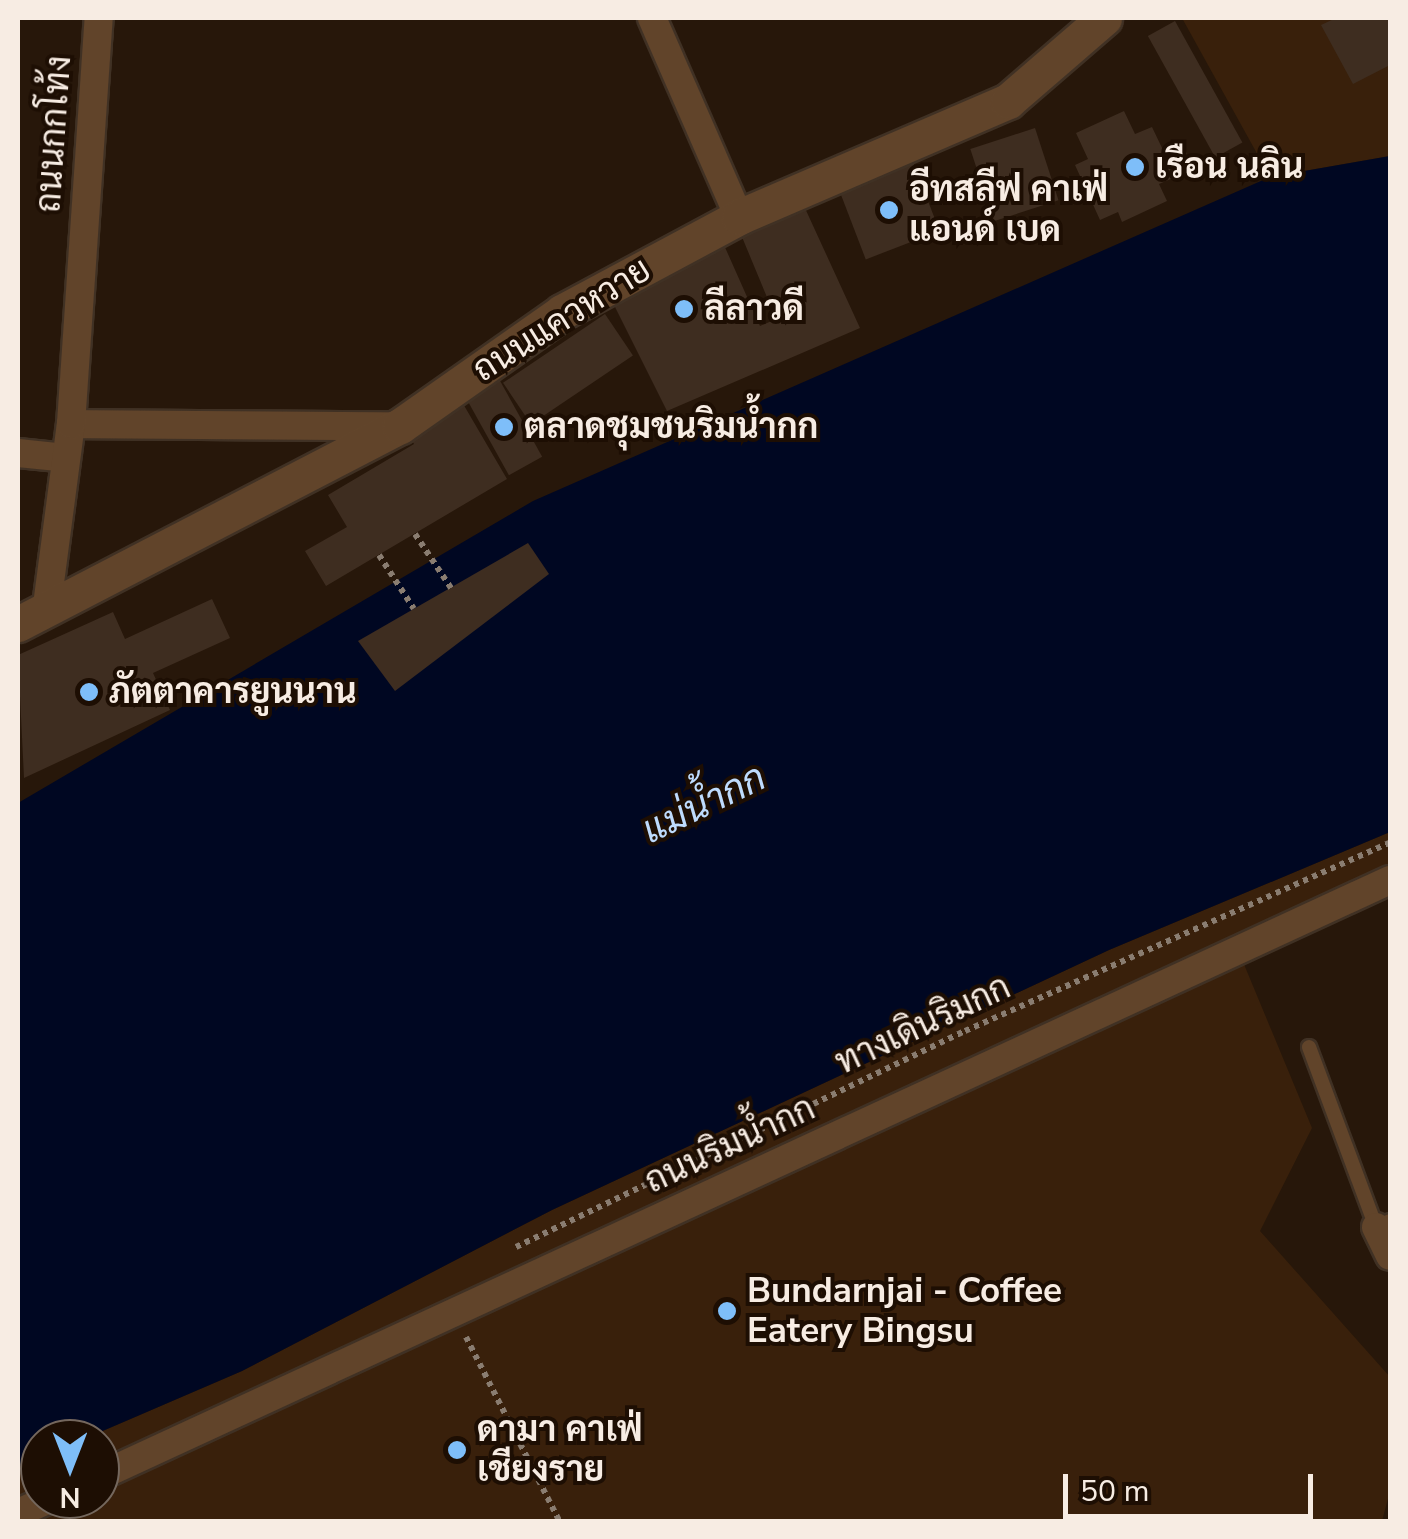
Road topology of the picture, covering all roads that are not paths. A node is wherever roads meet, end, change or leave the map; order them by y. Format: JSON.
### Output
{"nodes":[{"id":1,"x":100,"y":18,"type":"edge"},
{"id":2,"x":652,"y":18,"type":"edge"},
{"id":3,"x":1104,"y":18,"type":"edge"},
{"id":4,"x":740,"y":217,"type":"junction"},
{"id":5,"x":71,"y":424,"type":"junction"},
{"id":6,"x":400,"y":426,"type":"junction"},
{"id":7,"x":18,"y":453,"type":"edge"},
{"id":8,"x":66,"y":458,"type":"junction"},
{"id":9,"x":32,"y":619,"type":"edge"},
{"id":10,"x":1390,"y":880,"type":"edge"},
{"id":11,"x":1309,"y":1047,"type":"dead end"},
{"id":12,"x":1383,"y":1224,"type":"edge"},
{"id":13,"x":1390,"y":1256,"type":"edge"},
{"id":14,"x":120,"y":1467,"type":"edge"}],
"edges":[{"from":1,"to":5,"type":"street","name":"ถนนกกโท้ง"},
{"from":2,"to":4,"type":"street"},
{"from":3,"to":4,"type":"street","name":"ถนนแควหวาย"},
{"from":4,"to":6,"type":"street","name":"ถนนแควหวาย"},
{"from":5,"to":6,"type":"street"},
{"from":5,"to":8,"type":"street","name":"ถนนกกโท้ง"},
{"from":6,"to":9,"type":"street","name":"ถนนแควหวาย"},
{"from":7,"to":8,"type":"street"},
{"from":8,"to":9,"type":"street","name":"ถนนกกโท้ง"},
{"from":10,"to":14,"type":"street","name":"ถนนริมน้ำกก"},
{"from":11,"to":12,"type":"lane"},
{"from":12,"to":13,"type":"street"}]}
